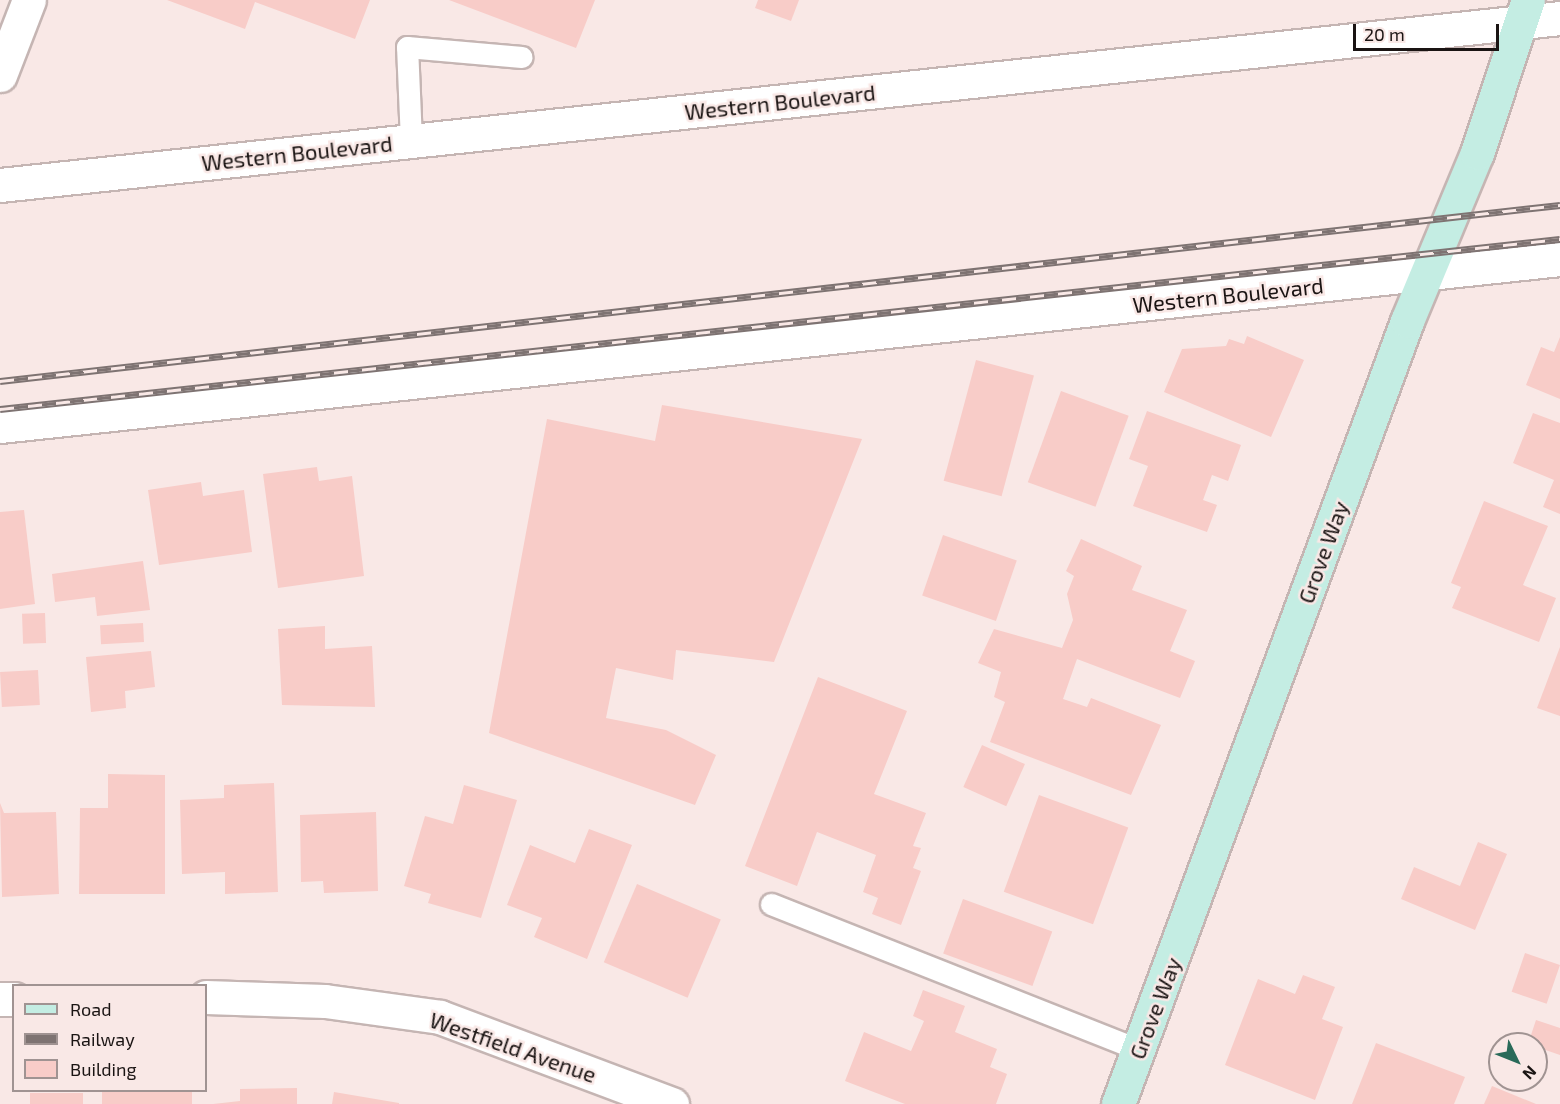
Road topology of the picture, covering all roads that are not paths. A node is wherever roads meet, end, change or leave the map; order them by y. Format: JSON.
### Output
{"nodes":[{"id":1,"x":29,"y":0,"type":"edge"},
{"id":2,"x":1524,"y":12,"type":"edge"},
{"id":3,"x":1560,"y":18,"type":"edge"},
{"id":4,"x":522,"y":57,"type":"dead end"},
{"id":5,"x":0,"y":75,"type":"edge"},
{"id":6,"x":411,"y":141,"type":"junction"},
{"id":7,"x":0,"y":185,"type":"edge"},
{"id":8,"x":1560,"y":259,"type":"edge"},
{"id":9,"x":1426,"y":274,"type":"junction"},
{"id":10,"x":0,"y":426,"type":"edge"},
{"id":11,"x":771,"y":904,"type":"dead end"},
{"id":12,"x":207,"y":997,"type":"edge"},
{"id":13,"x":1140,"y":1050,"type":"junction"},
{"id":14,"x":672,"y":1104,"type":"edge"},
{"id":15,"x":1118,"y":1104,"type":"edge"}],
"edges":[{"from":1,"to":5,"type":"street"},
{"from":2,"to":3,"type":"street","name":"Western Boulevard"},
{"from":2,"to":6,"type":"street","name":"Western Boulevard"},
{"from":2,"to":9,"type":"street","name":"Grove Way"},
{"from":4,"to":6,"type":"lane"},
{"from":6,"to":7,"type":"street","name":"Western Boulevard"},
{"from":8,"to":9,"type":"street","name":"Western Boulevard"},
{"from":9,"to":10,"type":"street","name":"Western Boulevard"},
{"from":9,"to":13,"type":"street","name":"Grove Way"},
{"from":11,"to":13,"type":"lane"},
{"from":12,"to":14,"type":"street","name":"Westfield Avenue"},
{"from":13,"to":15,"type":"street","name":"Grove Way"}]}
